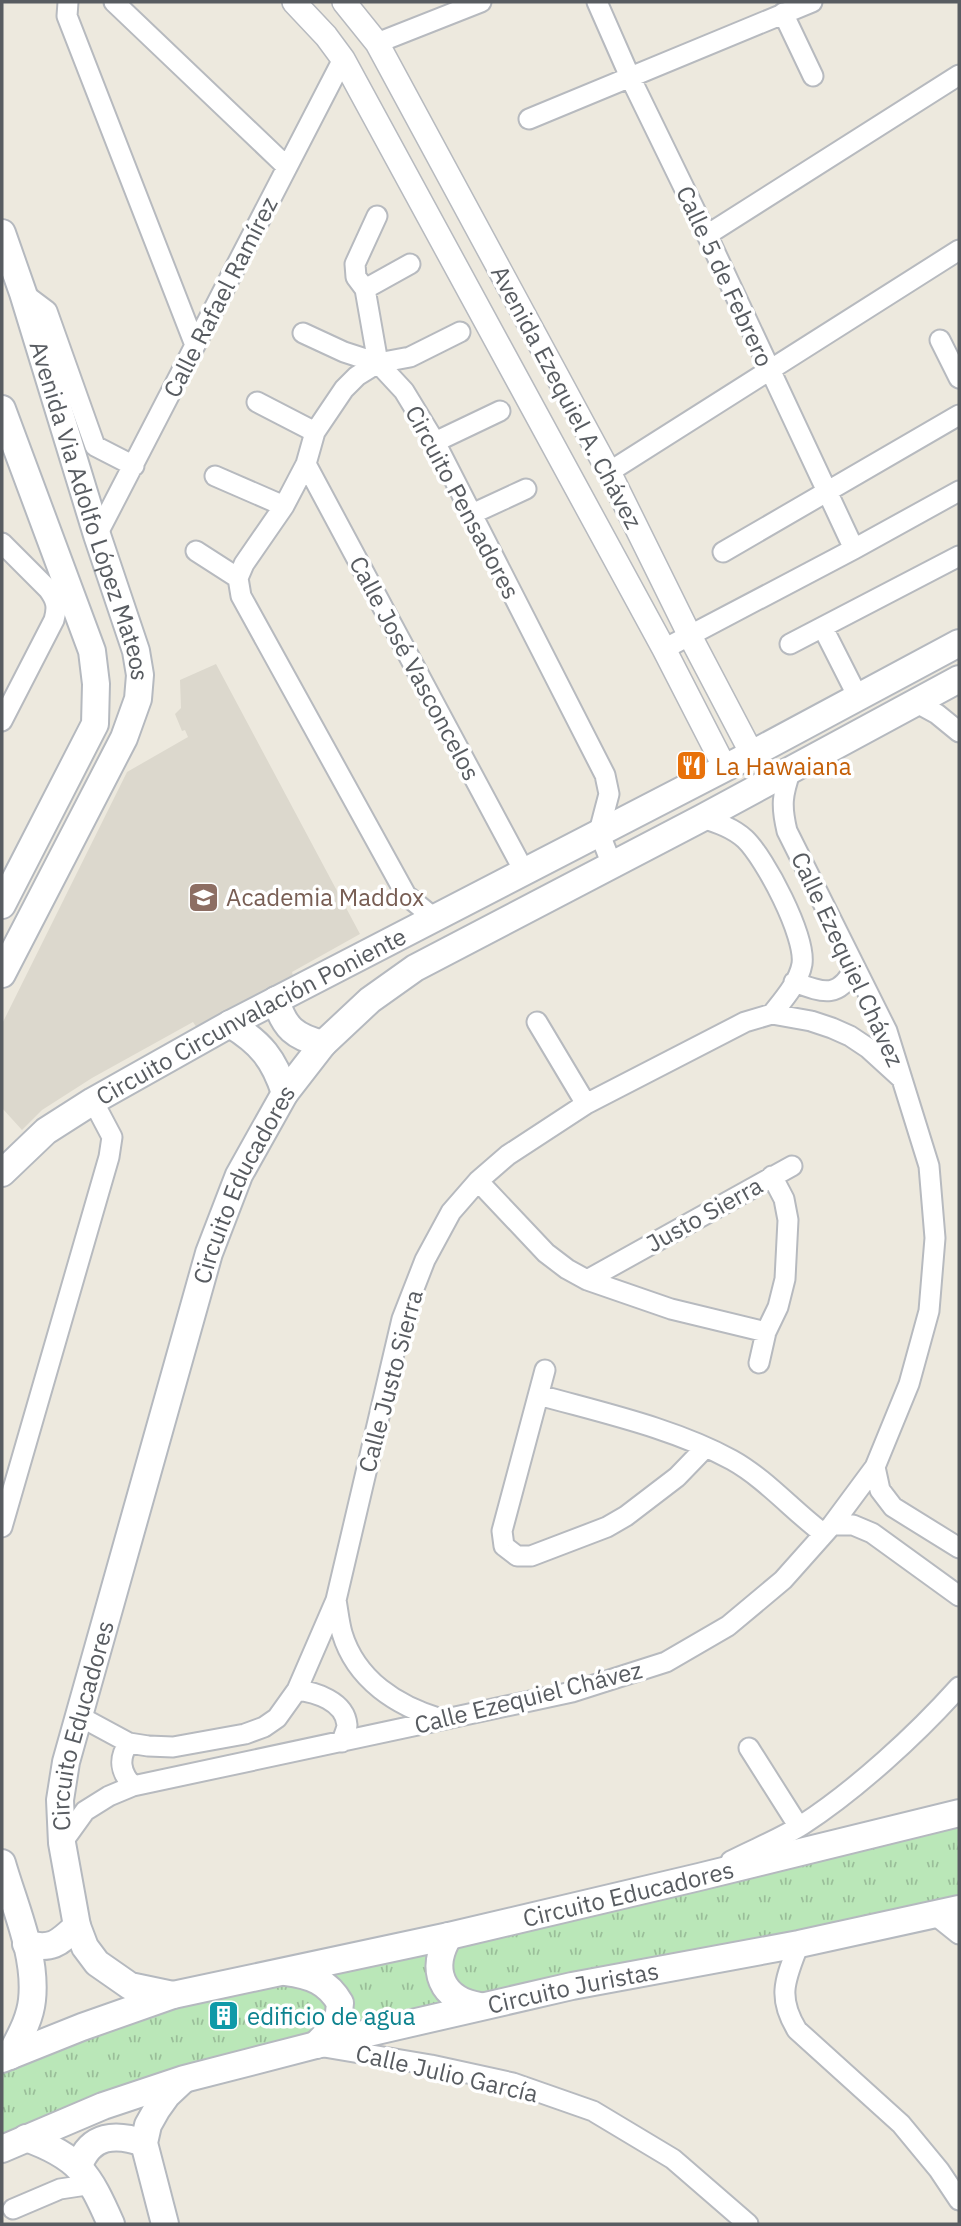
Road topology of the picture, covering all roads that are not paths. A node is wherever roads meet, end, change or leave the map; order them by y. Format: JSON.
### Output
{"nodes":[{"id":1,"x":68,"y":2,"type":"edge"},
{"id":2,"x":114,"y":2,"type":"edge"},
{"id":3,"x":295,"y":2,"type":"edge"},
{"id":4,"x":344,"y":2,"type":"edge"},
{"id":5,"x":478,"y":2,"type":"edge"},
{"id":6,"x":597,"y":2,"type":"edge"},
{"id":7,"x":812,"y":2,"type":"edge"},
{"id":8,"x":783,"y":13,"type":"junction"},
{"id":9,"x":377,"y":43,"type":"junction"},
{"id":10,"x":343,"y":59,"type":"junction"},
{"id":11,"x":813,"y":76,"type":"dead end"},
{"id":12,"x":630,"y":77,"type":"junction"},
{"id":13,"x":958,"y":79,"type":"edge"},
{"id":14,"x":529,"y":120,"type":"dead end"},
{"id":15,"x":286,"y":166,"type":"junction"},
{"id":16,"x":377,"y":216,"type":"dead end"},
{"id":17,"x":2,"y":233,"type":"edge"},
{"id":18,"x":707,"y":235,"type":"junction"},
{"id":19,"x":959,"y":250,"type":"edge"},
{"id":20,"x":410,"y":264,"type":"dead end"},
{"id":21,"x":365,"y":289,"type":"junction"},
{"id":22,"x":23,"y":293,"type":"junction"},
{"id":23,"x":303,"y":332,"type":"dead end"},
{"id":24,"x":460,"y":332,"type":"dead end"},
{"id":25,"x":940,"y":340,"type":"dead end"},
{"id":26,"x":195,"y":345,"type":"junction"},
{"id":27,"x":378,"y":363,"type":"junction"},
{"id":28,"x":770,"y":371,"type":"junction"},
{"id":29,"x":959,"y":378,"type":"edge"},
{"id":30,"x":257,"y":402,"type":"dead end"},
{"id":31,"x":2,"y":409,"type":"edge"},
{"id":32,"x":500,"y":411,"type":"dead end"},
{"id":33,"x":959,"y":415,"type":"edge"},
{"id":34,"x":316,"y":432,"type":"junction"},
{"id":35,"x":435,"y":442,"type":"junction"},
{"id":36,"x":306,"y":464,"type":"junction"},
{"id":37,"x":134,"y":466,"type":"junction"},
{"id":38,"x":609,"y":472,"type":"junction"},
{"id":39,"x":215,"y":476,"type":"dead end"},
{"id":40,"x":526,"y":489,"type":"dead end"},
{"id":41,"x":959,"y":491,"type":"edge"},
{"id":42,"x":828,"y":493,"type":"junction"},
{"id":43,"x":285,"y":506,"type":"junction"},
{"id":44,"x":472,"y":514,"type":"junction"},
{"id":45,"x":97,"y":535,"type":"junction"},
{"id":46,"x":2,"y":543,"type":"edge"},
{"id":47,"x":854,"y":549,"type":"junction"},
{"id":48,"x":196,"y":551,"type":"dead end"},
{"id":49,"x":723,"y":552,"type":"dead end"},
{"id":50,"x":959,"y":556,"type":"edge"},
{"id":51,"x":237,"y":578,"type":"junction"},
{"id":52,"x":63,"y":603,"type":"junction"},
{"id":53,"x":823,"y":628,"type":"junction"},
{"id":54,"x":690,"y":636,"type":"junction"},
{"id":55,"x":959,"y":643,"type":"edge"},
{"id":56,"x":790,"y":644,"type":"dead end"},
{"id":57,"x":663,"y":649,"type":"junction"},
{"id":58,"x":959,"y":679,"type":"edge"},
{"id":59,"x":858,"y":696,"type":"junction"},
{"id":60,"x":915,"y":702,"type":"junction"},
{"id":61,"x":2,"y":719,"type":"edge"},
{"id":62,"x":959,"y":732,"type":"edge"},
{"id":63,"x":752,"y":754,"type":"junction"},
{"id":64,"x":724,"y":766,"type":"junction"},
{"id":65,"x":790,"y":769,"type":"junction"},
{"id":66,"x":702,"y":818,"type":"junction"},
{"id":67,"x":599,"y":832,"type":"junction"},
{"id":68,"x":612,"y":865,"type":"junction"},
{"id":69,"x":524,"y":871,"type":"junction"},
{"id":70,"x":2,"y":905,"type":"edge"},
{"id":71,"x":434,"y":918,"type":"junction"},
{"id":72,"x":855,"y":967,"type":"junction"},
{"id":73,"x":2,"y":974,"type":"edge"},
{"id":74,"x":794,"y":982,"type":"junction"},
{"id":75,"x":276,"y":1000,"type":"junction"},
{"id":76,"x":772,"y":1014,"type":"junction"},
{"id":77,"x":537,"y":1022,"type":"dead end"},
{"id":78,"x":230,"y":1024,"type":"junction"},
{"id":79,"x":323,"y":1044,"type":"junction"},
{"id":80,"x":905,"y":1082,"type":"junction"},
{"id":81,"x":285,"y":1093,"type":"junction"},
{"id":82,"x":93,"y":1101,"type":"junction"},
{"id":83,"x":586,"y":1104,"type":"junction"},
{"id":84,"x":792,"y":1166,"type":"dead end"},
{"id":85,"x":2,"y":1173,"type":"edge"},
{"id":86,"x":772,"y":1175,"type":"junction"},
{"id":87,"x":478,"y":1181,"type":"junction"},
{"id":88,"x":587,"y":1280,"type":"junction"},
{"id":89,"x":766,"y":1332,"type":"junction"},
{"id":90,"x":759,"y":1363,"type":"dead end"},
{"id":91,"x":545,"y":1370,"type":"dead end"},
{"id":92,"x":539,"y":1395,"type":"junction"},
{"id":93,"x":705,"y":1447,"type":"junction"},
{"id":94,"x":875,"y":1467,"type":"junction"},
{"id":95,"x":2,"y":1527,"type":"edge"},
{"id":96,"x":828,"y":1529,"type":"junction"},
{"id":97,"x":959,"y":1548,"type":"edge"},
{"id":98,"x":959,"y":1596,"type":"edge"},
{"id":99,"x":336,"y":1600,"type":"junction"},
{"id":100,"x":959,"y":1687,"type":"edge"},
{"id":101,"x":297,"y":1690,"type":"junction"},
{"id":102,"x":79,"y":1716,"type":"junction"},
{"id":103,"x":446,"y":1721,"type":"junction"},
{"id":104,"x":342,"y":1742,"type":"junction"},
{"id":105,"x":129,"y":1743,"type":"junction"},
{"id":106,"x":749,"y":1748,"type":"dead end"},
{"id":107,"x":133,"y":1786,"type":"junction"},
{"id":108,"x":959,"y":1813,"type":"edge"},
{"id":109,"x":799,"y":1826,"type":"junction"},
{"id":110,"x":62,"y":1843,"type":"junction"},
{"id":111,"x":2,"y":1863,"type":"edge"},
{"id":112,"x":699,"y":1877,"type":"junction"},
{"id":113,"x":947,"y":1911,"type":"edge"},
{"id":114,"x":77,"y":1926,"type":"junction"},
{"id":115,"x":959,"y":1934,"type":"edge"},
{"id":116,"x":449,"y":1936,"type":"junction"},
{"id":117,"x":26,"y":1944,"type":"junction"},
{"id":118,"x":799,"y":1944,"type":"junction"},
{"id":119,"x":281,"y":1971,"type":"junction"},
{"id":120,"x":173,"y":1996,"type":"junction"},
{"id":121,"x":480,"y":2006,"type":"junction"},
{"id":122,"x":316,"y":2045,"type":"junction"},
{"id":123,"x":6,"y":2057,"type":"edge"},
{"id":124,"x":184,"y":2079,"type":"junction"},
{"id":125,"x":26,"y":2138,"type":"junction"},
{"id":126,"x":144,"y":2143,"type":"junction"},
{"id":127,"x":2,"y":2149,"type":"edge"},
{"id":128,"x":86,"y":2175,"type":"junction"},
{"id":129,"x":959,"y":2200,"type":"edge"},
{"id":130,"x":13,"y":2209,"type":"dead end"},
{"id":131,"x":111,"y":2224,"type":"edge"},
{"id":132,"x":164,"y":2224,"type":"edge"},
{"id":133,"x":748,"y":2224,"type":"edge"}],
"edges":[{"from":1,"to":26,"type":"street"},
{"from":2,"to":15,"type":"street"},
{"from":3,"to":10,"type":"street","name":"Avenida Ezequiel A. Chávez"},
{"from":4,"to":9,"type":"street","name":"Avenida Ezequiel A. Chávez"},
{"from":5,"to":9,"type":"street"},
{"from":6,"to":12,"type":"street","name":"Calle 5 de Febrero"},
{"from":7,"to":8,"type":"street"},
{"from":8,"to":11,"type":"street"},
{"from":8,"to":12,"type":"street"},
{"from":9,"to":38,"type":"street","name":"Avenida Ezequiel A. Chávez"},
{"from":10,"to":15,"type":"street","name":"Calle Rafael Ramírez"},
{"from":10,"to":57,"type":"street","name":"Avenida Ezequiel A. Chávez"},
{"from":12,"to":14,"type":"street"},
{"from":12,"to":18,"type":"street","name":"Calle 5 de Febrero"},
{"from":13,"to":18,"type":"street"},
{"from":15,"to":26,"type":"street","name":"Calle Rafael Ramírez"},
{"from":16,"to":21,"type":"street"},
{"from":17,"to":22,"type":"main road","name":"Avenida Via Adolfo López Mateos"},
{"from":18,"to":28,"type":"street","name":"Calle 5 de Febrero"},
{"from":19,"to":28,"type":"street"},
{"from":20,"to":21,"type":"street"},
{"from":21,"to":27,"type":"street"},
{"from":22,"to":37,"type":"street"},
{"from":22,"to":45,"type":"main road","name":"Avenida Via Adolfo López Mateos"},
{"from":23,"to":27,"type":"street"},
{"from":24,"to":27,"type":"street"},
{"from":25,"to":29,"type":"street"},
{"from":26,"to":37,"type":"street","name":"Calle Rafael Ramírez"},
{"from":27,"to":34,"type":"street"},
{"from":27,"to":35,"type":"street","name":"Circuito Pensadores"},
{"from":28,"to":38,"type":"street"},
{"from":28,"to":42,"type":"street","name":"Calle 5 de Febrero"},
{"from":30,"to":34,"type":"street"},
{"from":31,"to":52,"type":"main road","name":"Avenida Via Adolfo López Mateos"},
{"from":32,"to":35,"type":"street"},
{"from":33,"to":42,"type":"street"},
{"from":34,"to":36,"type":"street"},
{"from":35,"to":44,"type":"street","name":"Circuito Pensadores"},
{"from":36,"to":43,"type":"street"},
{"from":36,"to":69,"type":"street","name":"Calle José Vasconcelos"},
{"from":37,"to":45,"type":"street","name":"Calle Rafael Ramírez"},
{"from":38,"to":54,"type":"street","name":"Avenida Ezequiel A. Chávez"},
{"from":39,"to":43,"type":"street"},
{"from":40,"to":44,"type":"street"},
{"from":41,"to":47,"type":"street"},
{"from":42,"to":47,"type":"street","name":"Calle 5 de Febrero"},
{"from":42,"to":49,"type":"street"},
{"from":43,"to":51,"type":"street"},
{"from":44,"to":67,"type":"street","name":"Circuito Pensadores"},
{"from":45,"to":73,"type":"main road","name":"Avenida Via Adolfo López Mateos"},
{"from":46,"to":52,"type":"street"},
{"from":47,"to":54,"type":"street"},
{"from":48,"to":51,"type":"street"},
{"from":50,"to":53,"type":"street"},
{"from":51,"to":71,"type":"street"},
{"from":52,"to":61,"type":"street"},
{"from":52,"to":70,"type":"main road","name":"Avenida Via Adolfo López Mateos"},
{"from":53,"to":56,"type":"street"},
{"from":53,"to":59,"type":"street"},
{"from":54,"to":57,"type":"street"},
{"from":54,"to":63,"type":"street","name":"Avenida Ezequiel A. Chávez"},
{"from":55,"to":59,"type":"main road","name":"Circuito Circunvalación Poniente"},
{"from":57,"to":64,"type":"street","name":"Avenida Ezequiel A. Chávez"},
{"from":58,"to":60,"type":"main road","name":"Circuito Educadores"},
{"from":59,"to":63,"type":"main road","name":"Circuito Circunvalación Poniente"},
{"from":60,"to":62,"type":"street"},
{"from":60,"to":65,"type":"main road","name":"Circuito Educadores"},
{"from":63,"to":64,"type":"main road","name":"Circuito Circunvalación Poniente"},
{"from":64,"to":67,"type":"main road","name":"Circuito Circunvalación Poniente"},
{"from":65,"to":66,"type":"main road","name":"Circuito Educadores"},
{"from":65,"to":72,"type":"street","name":"Calle Ezequiel Chávez"},
{"from":66,"to":68,"type":"main road","name":"Circuito Educadores"},
{"from":66,"to":74,"type":"street"},
{"from":67,"to":68,"type":"street"},
{"from":67,"to":69,"type":"main road","name":"Circuito Circunvalación Poniente"},
{"from":68,"to":79,"type":"main road","name":"Circuito Educadores"},
{"from":69,"to":71,"type":"main road","name":"Circuito Circunvalación Poniente"},
{"from":71,"to":75,"type":"main road","name":"Circuito Circunvalación Poniente"},
{"from":72,"to":74,"type":"street"},
{"from":72,"to":80,"type":"street","name":"Calle Ezequiel Chávez"},
{"from":74,"to":76,"type":"street"},
{"from":75,"to":78,"type":"main road","name":"Circuito Circunvalación Poniente"},
{"from":75,"to":79,"type":"main road"},
{"from":76,"to":80,"type":"street","name":"Calle Justo Sierra"},
{"from":76,"to":83,"type":"street","name":"Calle Justo Sierra"},
{"from":77,"to":83,"type":"street"},
{"from":78,"to":81,"type":"main road"},
{"from":78,"to":82,"type":"main road","name":"Circuito Circunvalación Poniente"},
{"from":79,"to":81,"type":"main road","name":"Circuito Educadores"},
{"from":80,"to":94,"type":"street","name":"Calle Ezequiel Chávez"},
{"from":81,"to":102,"type":"main road","name":"Circuito Educadores"},
{"from":82,"to":85,"type":"main road","name":"Circuito Circunvalación Poniente"},
{"from":82,"to":95,"type":"street"},
{"from":83,"to":87,"type":"street","name":"Calle Justo Sierra"},
{"from":84,"to":86,"type":"street"},
{"from":86,"to":88,"type":"street","name":"Justo Sierra"},
{"from":86,"to":89,"type":"street","name":"Justo Sierra"},
{"from":87,"to":88,"type":"street"},
{"from":87,"to":99,"type":"street","name":"Calle Justo Sierra"},
{"from":88,"to":89,"type":"street"},
{"from":89,"to":90,"type":"street","name":"Justo Sierra"},
{"from":91,"to":92,"type":"street"},
{"from":92,"to":93,"type":"street"},
{"from":92,"to":93,"type":"street"},
{"from":93,"to":96,"type":"street"},
{"from":94,"to":96,"type":"street","name":"Calle Ezequiel Chávez"},
{"from":94,"to":97,"type":"street"},
{"from":96,"to":98,"type":"street"},
{"from":96,"to":103,"type":"street","name":"Calle Ezequiel Chávez"},
{"from":99,"to":101,"type":"street","name":"Calle Justo Sierra"},
{"from":99,"to":103,"type":"street","name":"Calle Justo Sierra"},
{"from":100,"to":109,"type":"street"},
{"from":101,"to":104,"type":"street"},
{"from":101,"to":105,"type":"street","name":"Calle Justo Sierra"},
{"from":102,"to":105,"type":"street","name":"Calle Justo Sierra"},
{"from":102,"to":110,"type":"main road","name":"Circuito Educadores"},
{"from":103,"to":104,"type":"street","name":"Calle Ezequiel Chávez"},
{"from":104,"to":107,"type":"street","name":"Calle Ezequiel Chávez"},
{"from":105,"to":107,"type":"street"},
{"from":106,"to":109,"type":"street"},
{"from":107,"to":110,"type":"street","name":"Calle Ezequiel Chávez"},
{"from":108,"to":112,"type":"main road","name":"Circuito Educadores"},
{"from":109,"to":112,"type":"street"},
{"from":110,"to":114,"type":"main road","name":"Circuito Educadores"},
{"from":111,"to":117,"type":"main road"},
{"from":112,"to":116,"type":"main road","name":"Circuito Educadores"},
{"from":113,"to":115,"type":"street","name":"Circuito Juristas"},
{"from":113,"to":118,"type":"main road","name":"Circuito Juristas"},
{"from":114,"to":117,"type":"main road"},
{"from":114,"to":120,"type":"main road","name":"Circuito Educadores"},
{"from":116,"to":119,"type":"main road","name":"Circuito Educadores"},
{"from":116,"to":121,"type":"main road"},
{"from":117,"to":123,"type":"main road"},
{"from":118,"to":121,"type":"main road","name":"Circuito Juristas"},
{"from":118,"to":129,"type":"street"},
{"from":119,"to":120,"type":"main road","name":"Circuito Educadores"},
{"from":119,"to":122,"type":"main road"},
{"from":120,"to":123,"type":"main road","name":"Circuito Educadores"},
{"from":121,"to":122,"type":"main road","name":"Circuito Juristas"},
{"from":122,"to":124,"type":"main road","name":"Circuito Juristas"},
{"from":122,"to":133,"type":"street","name":"Calle Julio García"},
{"from":124,"to":125,"type":"main road","name":"Circuito Juristas"},
{"from":124,"to":126,"type":"main road"},
{"from":125,"to":127,"type":"main road","name":"Circuito Juristas"},
{"from":125,"to":128,"type":"main road"},
{"from":126,"to":128,"type":"main road"},
{"from":126,"to":132,"type":"main road"},
{"from":128,"to":130,"type":"street"},
{"from":128,"to":131,"type":"main road"}]}
